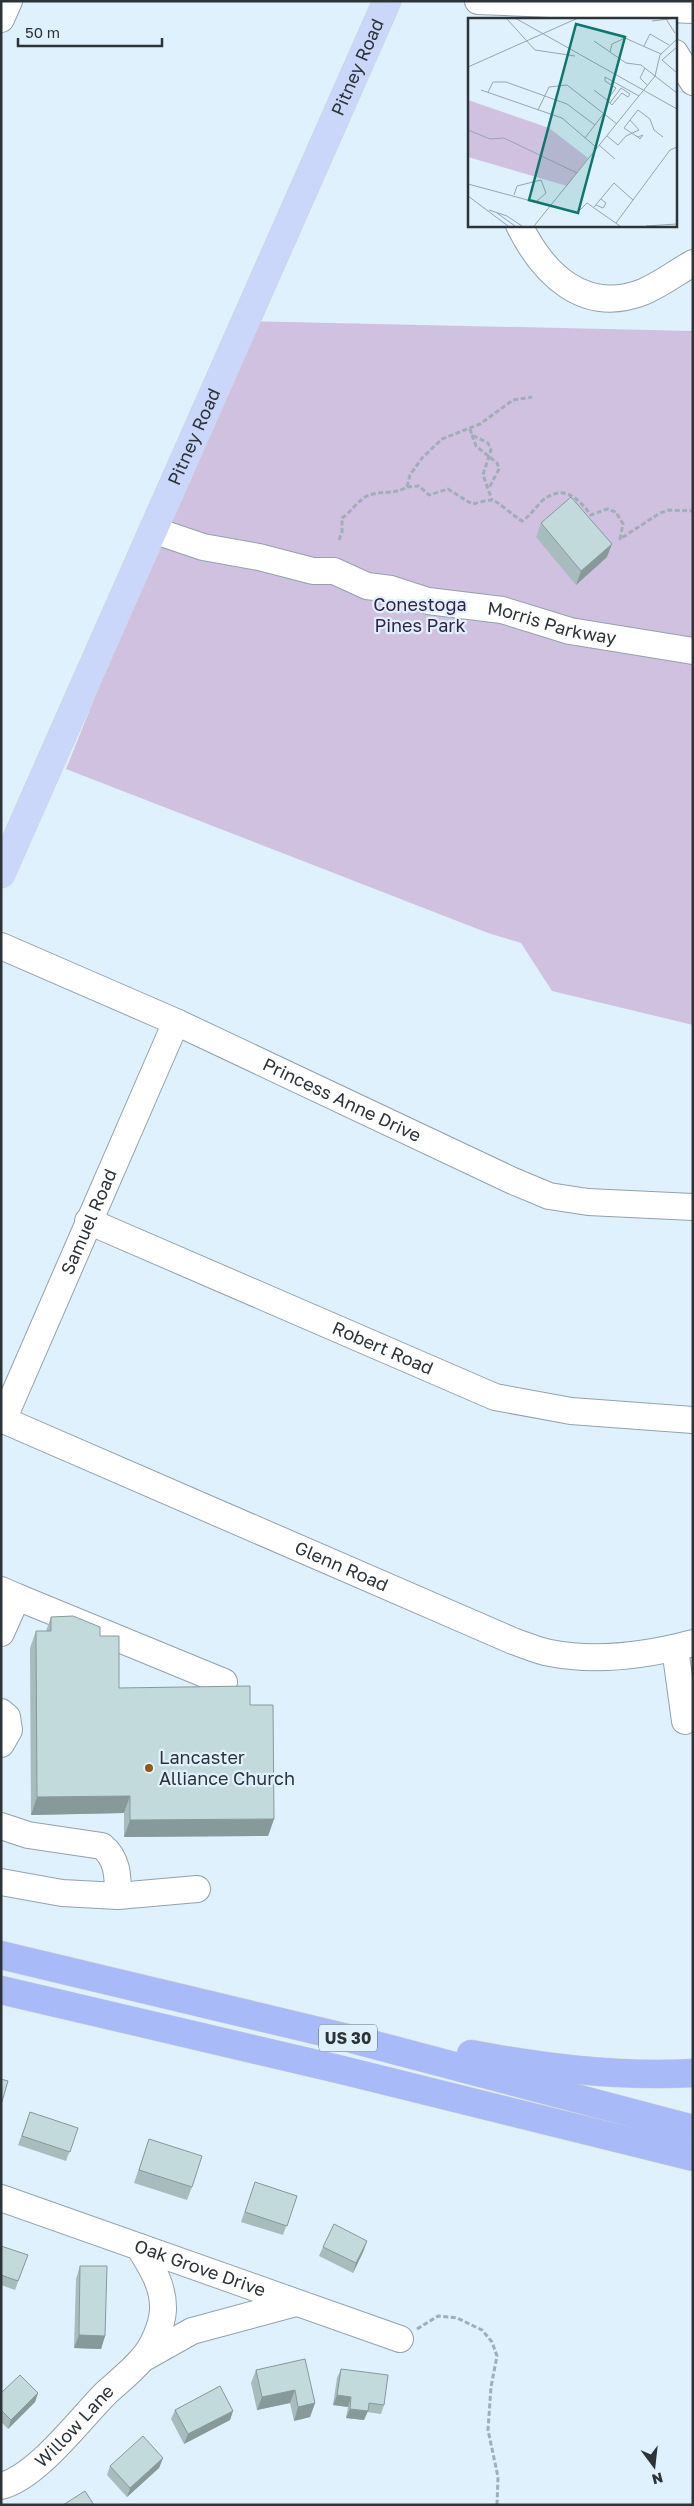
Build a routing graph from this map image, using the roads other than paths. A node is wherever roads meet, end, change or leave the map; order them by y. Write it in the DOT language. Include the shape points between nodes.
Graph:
graph roads {
  1 [pos="9,1"];
  2 [pos="387,1"];
  3 [pos="478,1"];
  4 [pos="582,12"];
  5 [pos="678,13"];
  6 [pos="1,19"];
  7 [pos="676,55"];
  8 [pos="693,82"];
  9 [pos="519,226"];
  10 [pos="693,263"];
  11 [pos="153,530"];
  12 [pos="693,650"];
  13 [pos="1,874"];
  14 [pos="1,946"];
  15 [pos="176,1022"];
  16 [pos="693,1207"];
  17 [pos="88,1221"];
  18 [pos="2,1420"];
  19 [pos="693,1420"];
  20 [pos="9,1594"];
  21 [pos="1,1633"];
  22 [pos="684,1645"];
  23 [pos="224,1682"];
  24 [pos="1,1712"];
  25 [pos="685,1721"];
  26 [pos="1,1744"];
  27 [pos="1,1826"];
  28 [pos="1,1882"];
  29 [pos="197,1889"];
  30 [pos="118,1896"];
  31 [pos="1,1955"];
  32 [pos="1,1990"];
  33 [pos="189,2000"];
  34 [pos="693,2074"];
  35 [pos="693,2129"];
  36 [pos="693,2157"];
  37 [pos="1,2198"];
  38 [pos="138,2247"];
  39 [pos="296,2303"];
  40 [pos="400,2339"];
  41 [pos="143,2358"];
  42 [pos="1,2486"];
  1 -- 6 [label="street"];
  2 -- 11 [label="main road, Pitney Road"];
  3 -- 4 [label="street"];
  4 -- 5 [label="street"];
  7 -- 8 [label="street"];
  9 -- 10 [label="street" via="530,248 564,286 606,300 642,292"];
  11 -- 12 [label="street, Morris Parkway" via="203,548 236,552 313,571 334,571 367,586 391,589 428,601 502,610 596,636"];
  11 -- 13 [label="main road, Pitney Road"];
  14 -- 15 [label="street, Princess Anne Drive"];
  15 -- 16 [label="street, Princess Anne Drive" via="550,1196 588,1202"];
  15 -- 17 [label="street, Samuel Road"];
  17 -- 18 [label="street, Samuel Road"];
  17 -- 19 [label="street, Robert Road" via="496,1397 571,1411"];
  18 -- 22 [label="street, Glenn Road" via="504,1637 548,1653 600,1658"];
  20 -- 21 [label="street"];
  20 -- 23 [label="street"];
  22 -- 25 [label="street"];
  24 -- 26 [label="street" via="7,1718 9,1730"];
  27 -- 30 [label="street" via="28,1836 102,1846 116,1866"];
  28 -- 30 [label="street" via="62,1893"];
  29 -- 30 [label="street"];
  31 -- 33 [label="highway, US 30"];
  32 -- 36 [label="highway, US 30"];
  33 -- 34 [label="highway" via="559,2070"];
  33 -- 35 [label="highway, US 30" via="352,2039"];
  37 -- 38 [label="street, Oak Grove Drive"];
  38 -- 39 [label="street, Oak Grove Drive"];
  38 -- 41 [label="street, Willow Lane" via="155,2272 163,2310 156,2336"];
  39 -- 40 [label="street, Oak Grove Drive"];
  39 -- 41 [label="street, Willow Lane" via="192,2331"];
  41 -- 42 [label="street, Willow Lane" via="28,2473"];
}
